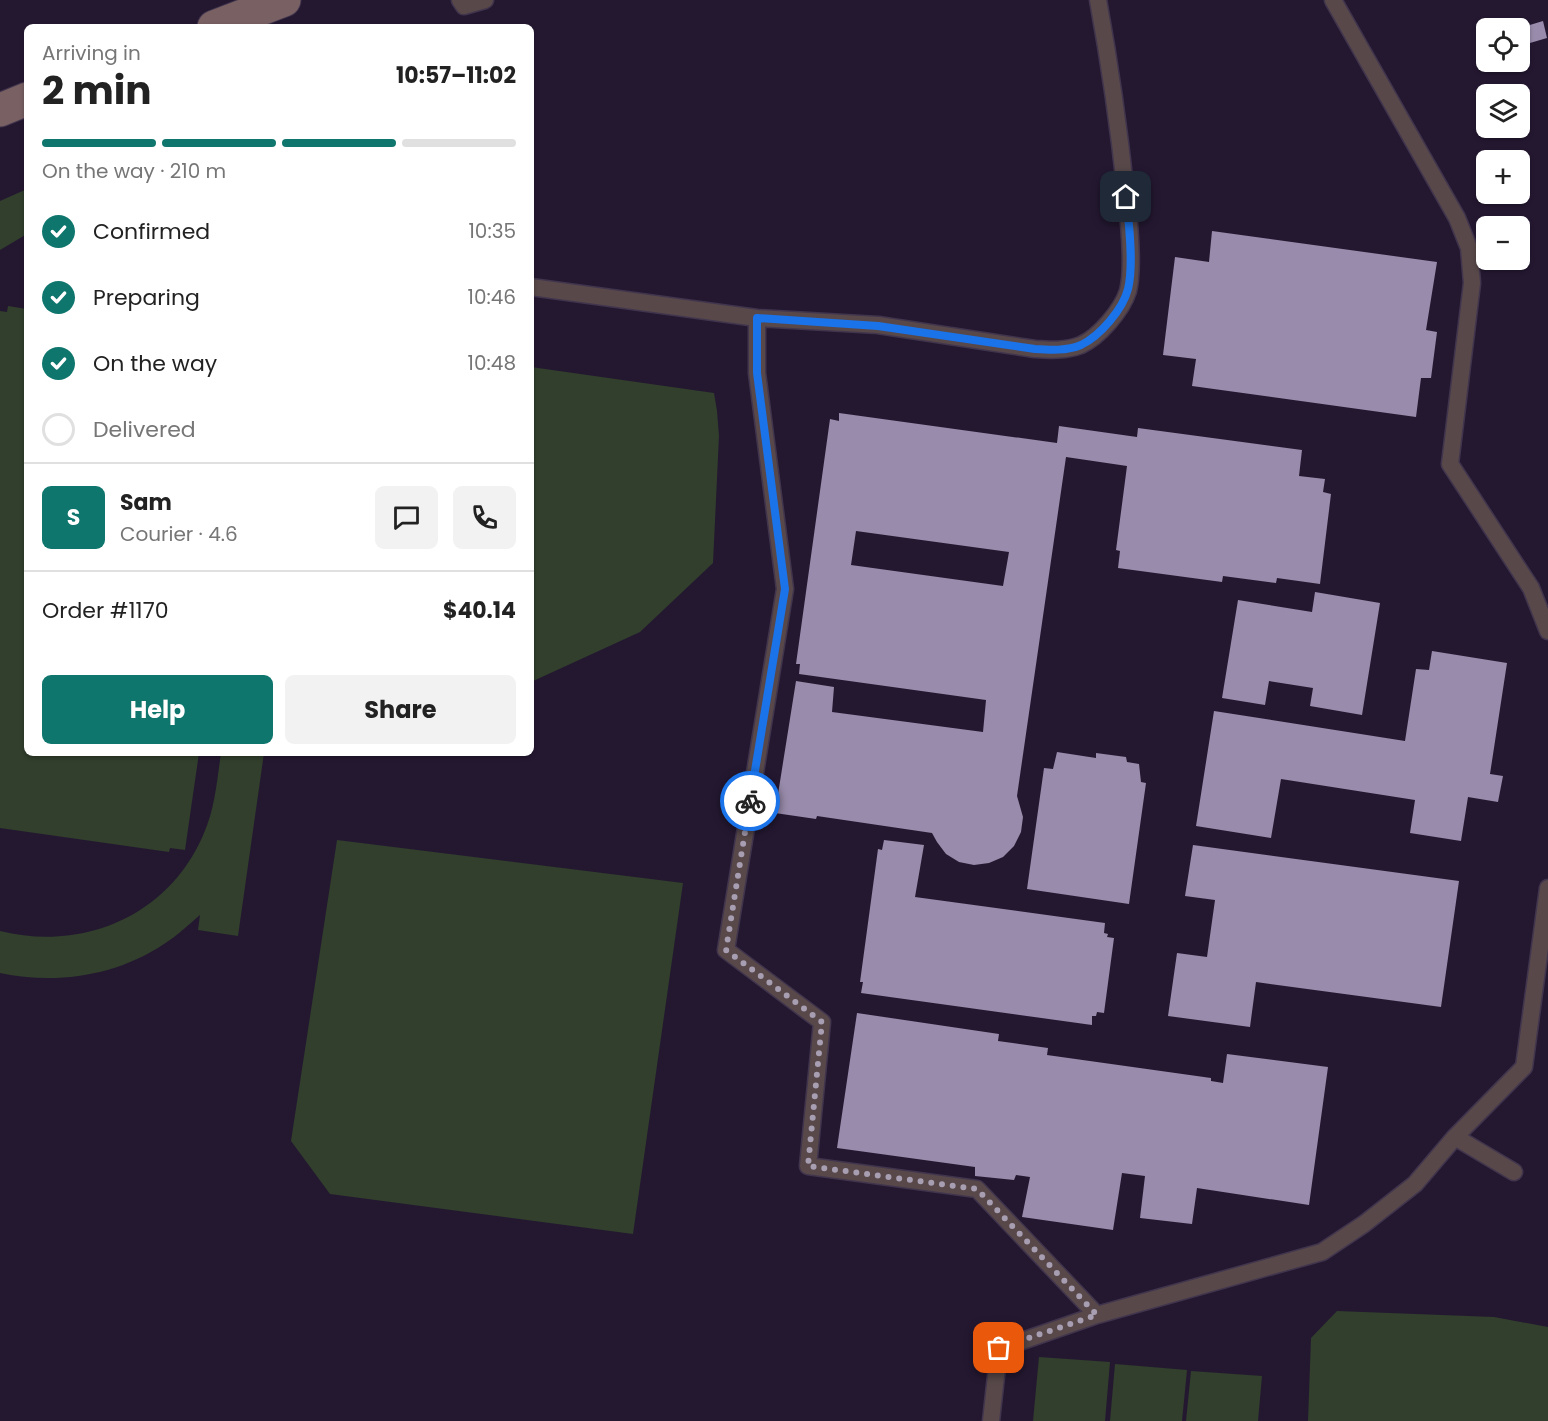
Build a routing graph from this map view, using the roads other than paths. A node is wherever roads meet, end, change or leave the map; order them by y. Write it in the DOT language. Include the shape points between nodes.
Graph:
graph roads {
  1 [pos="284,0"];
  2 [pos="485,0"];
  3 [pos="1098,0"];
  4 [pos="1333,0"];
  5 [pos="462,3"];
  6 [pos="222,24"];
  7 [pos="24,100"];
  8 [pos="0,110"];
  9 [pos="534,287"];
  10 [pos="757,318"];
  11 [pos="1548,631"];
  12 [pos="1548,888"];
  13 [pos="1455,1137"];
  14 [pos="1514,1172"];
  15 [pos="1097,1315"];
  16 [pos="991,1421"];
  1 -- 6 [label="street"];
  2 -- 5 [label="lane"];
  3 -- 10 [label="lane" via="1120,138 1130,254 1128,290 1120,309 1104,328 1081,345 1056,350 878,326"];
  4 -- 11 [label="lane" via="1457,218 1469,248 1472,283 1450,464 1531,588"];
  7 -- 8 [label="street"];
  9 -- 10 [label="lane"];
  10 -- 15 [label="lane" via="757,373 785,589 726,950 822,1022 808,1166 977,1189"];
  12 -- 13 [label="lane" via="1524,1067"];
  13 -- 14 [label="lane"];
  13 -- 15 [label="lane" via="1415,1184 1322,1251"];
  15 -- 16 [label="lane" via="999,1348"];
}
